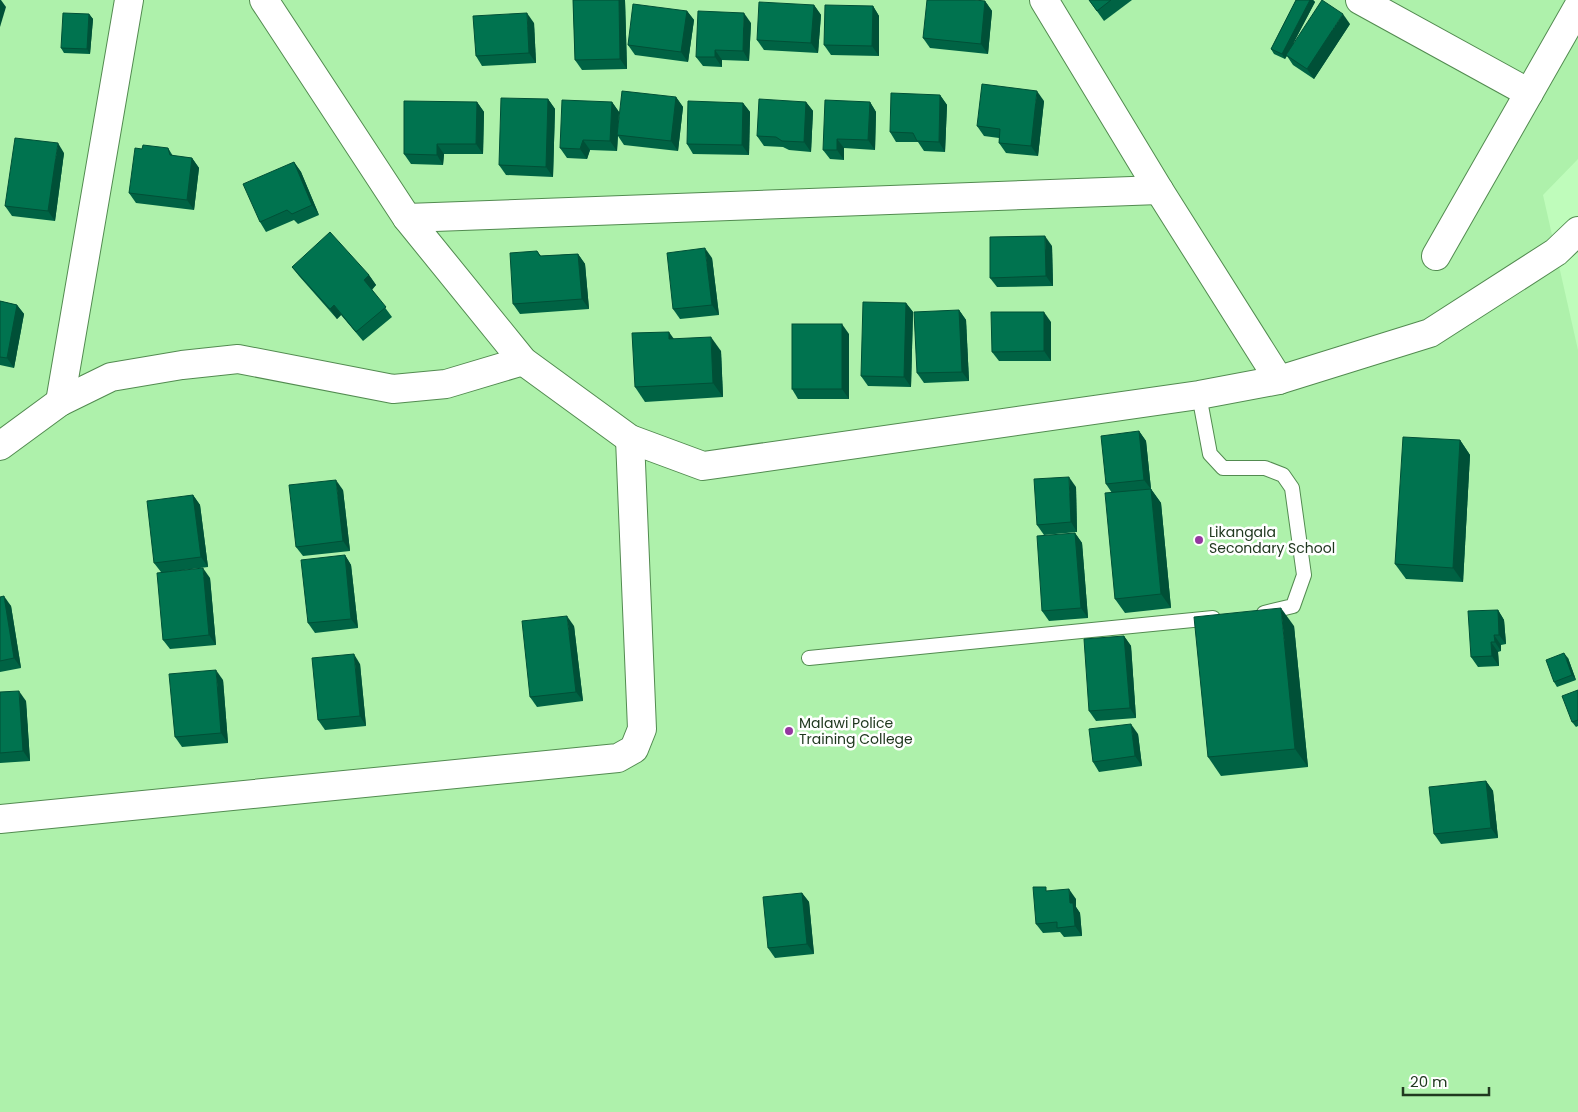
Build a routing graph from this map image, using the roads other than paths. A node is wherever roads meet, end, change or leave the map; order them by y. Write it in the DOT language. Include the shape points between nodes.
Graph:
graph roads {
  1 [pos="128,0"];
  2 [pos="264,0"];
  3 [pos="1044,0"];
  4 [pos="1360,0"];
  5 [pos="1578,6"];
  6 [pos="1529,93"];
  7 [pos="1159,190"];
  8 [pos="407,218"];
  9 [pos="1578,231"];
  10 [pos="1436,256"];
  11 [pos="524,361"];
  12 [pos="1279,380"];
  13 [pos="1199,395"];
  14 [pos="60,402"];
  15 [pos="630,439"];
  16 [pos="0,446"];
  17 [pos="1248,615"];
  18 [pos="1228,617"];
  19 [pos="809,658"];
  20 [pos="0,819"];
  1 -- 14 [label="street"];
  2 -- 8 [label="street"];
  3 -- 7 [label="street"];
  4 -- 6 [label="street"];
  5 -- 6 [label="street"];
  6 -- 10 [label="street"];
  7 -- 8 [label="street"];
  7 -- 12 [label="street"];
  8 -- 11 [label="street"];
  9 -- 12 [label="street" via="1556,252 1430,333"];
  11 -- 14 [label="street" via="446,384 394,389 238,359 111,377"];
  11 -- 15 [label="street"];
  12 -- 13 [label="street"];
  13 -- 15 [label="street" via="703,466"];
  13 -- 17 [label="lane" via="1210,454 1223,468 1265,468 1283,475 1292,488 1304,575 1292,606"];
  14 -- 16 [label="street"];
  15 -- 20 [label="street" via="642,729 634,749 618,758"];
  18 -- 19 [label="lane"];
}
